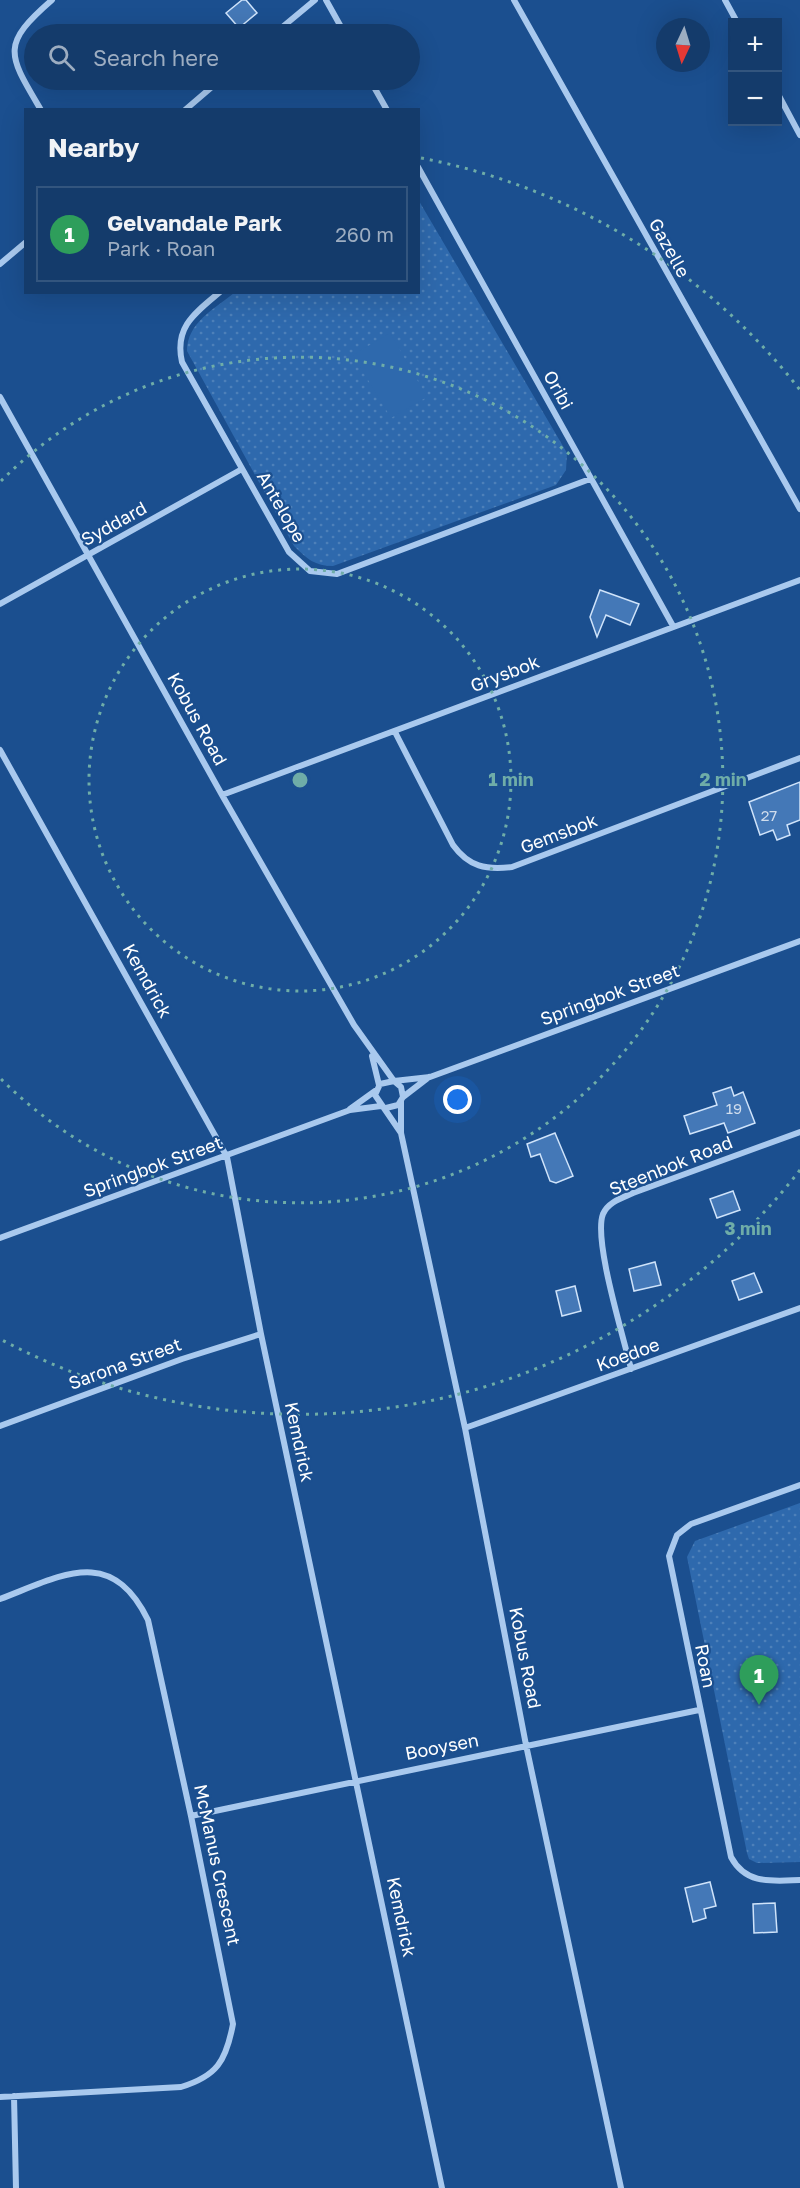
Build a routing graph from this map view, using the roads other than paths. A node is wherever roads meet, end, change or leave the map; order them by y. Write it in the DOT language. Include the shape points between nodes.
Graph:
graph roads {
  1 [pos="52,0"];
  2 [pos="315,0"];
  3 [pos="326,0"];
  4 [pos="514,0"];
  5 [pos="725,0"];
  6 [pos="735,18"];
  7 [pos="24,24"];
  8 [pos="24,24"];
  9 [pos="286,24"];
  10 [pos="339,24"];
  11 [pos="24,81"];
  12 [pos="29,90"];
  13 [pos="208,90"];
  14 [pos="376,90"];
  15 [pos="782,103"];
  16 [pos="40,108"];
  17 [pos="186,108"];
  18 [pos="386,108"];
  19 [pos="800,135"];
  20 [pos="420,171"];
  21 [pos="24,244"];
  22 [pos="0,264"];
  23 [pos="218,294"];
  24 [pos="0,397"];
  25 [pos="242,469"];
  26 [pos="590,479"];
  27 [pos="800,509"];
  28 [pos="89,555"];
  29 [pos="800,580"];
  30 [pos="0,604"];
  31 [pos="673,626"];
  32 [pos="395,732"];
  33 [pos="0,750"];
  34 [pos="800,759"];
  35 [pos="222,795"];
  36 [pos="800,940"];
  37 [pos="372,1052"];
  38 [pos="430,1077"];
  39 [pos="394,1081"];
  40 [pos="377,1088"];
  41 [pos="402,1099"];
  42 [pos="383,1107"];
  43 [pos="350,1110"];
  44 [pos="800,1132"];
  45 [pos="401,1134"];
  46 [pos="227,1157"];
  47 [pos="0,1238"];
  48 [pos="800,1308"];
  49 [pos="261,1334"];
  50 [pos="632,1369"];
  51 [pos="0,1426"];
  52 [pos="465,1428"];
  53 [pos="800,1485"];
  54 [pos="0,1599"];
  55 [pos="699,1710"];
  56 [pos="526,1745"];
  57 [pos="357,1780"];
  58 [pos="192,1816"];
  59 [pos="800,1880"];
  60 [pos="14,2096"];
  61 [pos="0,2097"];
  62 [pos="16,2188"];
  63 [pos="442,2188"];
  64 [pos="621,2188"];
  1 -- 8 [label="street"];
  2 -- 9 [label="street"];
  3 -- 10 [label="street"];
  4 -- 27 [label="street, Gazelle"];
  5 -- 6 [label="street"];
  7 -- 11 [label="street" via="14,46"];
  12 -- 16 [label="street"];
  13 -- 17 [label="street"];
  14 -- 18 [label="street"];
  15 -- 19 [label="street"];
  20 -- 26 [label="street, Oribi"];
  21 -- 22 [label="street"];
  23 -- 25 [label="street, Antelope" via="185,327 180,353"];
  24 -- 28 [label="street, Kobus Road"];
  25 -- 26 [label="street, Antelope" via="289,552 303,567 328,574"];
  25 -- 28 [label="street, Syddard"];
  26 -- 31 [label="street, Oribi"];
  28 -- 30 [label="street, Syddard"];
  28 -- 35 [label="street, Kobus Road"];
  29 -- 31 [label="street, Grysbok"];
  31 -- 32 [label="street, Grysbok"];
  32 -- 34 [label="street, Gemsbok" via="457,851 471,864 493,869 512,867"];
  32 -- 35 [label="street, Grysbok"];
  33 -- 46 [label="street, Kemdrick"];
  35 -- 37 [label="street, Kobus Road"];
  36 -- 38 [label="street, Springbok Street"];
  37 -- 39 [label="street"];
  37 -- 40 [label="street"];
  38 -- 39 [label="street"];
  38 -- 41 [label="street"];
  39 -- 40 [label="street"];
  39 -- 41 [label="street" via="401,1087"];
  40 -- 42 [label="street" via="376,1099"];
  40 -- 43 [label="street"];
  41 -- 42 [label="street" via="394,1107"];
  41 -- 45 [label="street"];
  42 -- 43 [label="street"];
  42 -- 45 [label="street"];
  43 -- 46 [label="street, Springbok Street"];
  44 -- 50 [label="street, Steenbok Road" via="610,1204 601,1234"];
  45 -- 52 [label="street, Kobus Road"];
  46 -- 47 [label="street, Springbok Street"];
  46 -- 49 [label="street, Kemdrick"];
  48 -- 50 [label="street, Koedoe"];
  49 -- 51 [label="street, Sarona Street"];
  49 -- 57 [label="street, Kemdrick"];
  50 -- 52 [label="street, Koedoe"];
  52 -- 56 [label="street, Kobus Road"];
  53 -- 55 [label="street, Roan" via="691,1524 677,1535 672,1545 670,1569"];
  54 -- 58 [label="street, McManus Crescent" via="65,1575 88,1572 121,1582 140,1602 148,1620"];
  55 -- 56 [label="street, Booysen"];
  55 -- 59 [label="street, Roan" via="735,1864 760,1881"];
  56 -- 57 [label="street, Booysen"];
  56 -- 64 [label="street, Kobus Road"];
  57 -- 58 [label="street, Booysen"];
  57 -- 63 [label="street, Kemdrick"];
  58 -- 60 [label="street, McManus Crescent" via="231,2004 233,2024 226,2053 206,2077 181,2087"];
  60 -- 61 [label="street, McManus Crescent"];
  60 -- 62 [label="street"];
}
